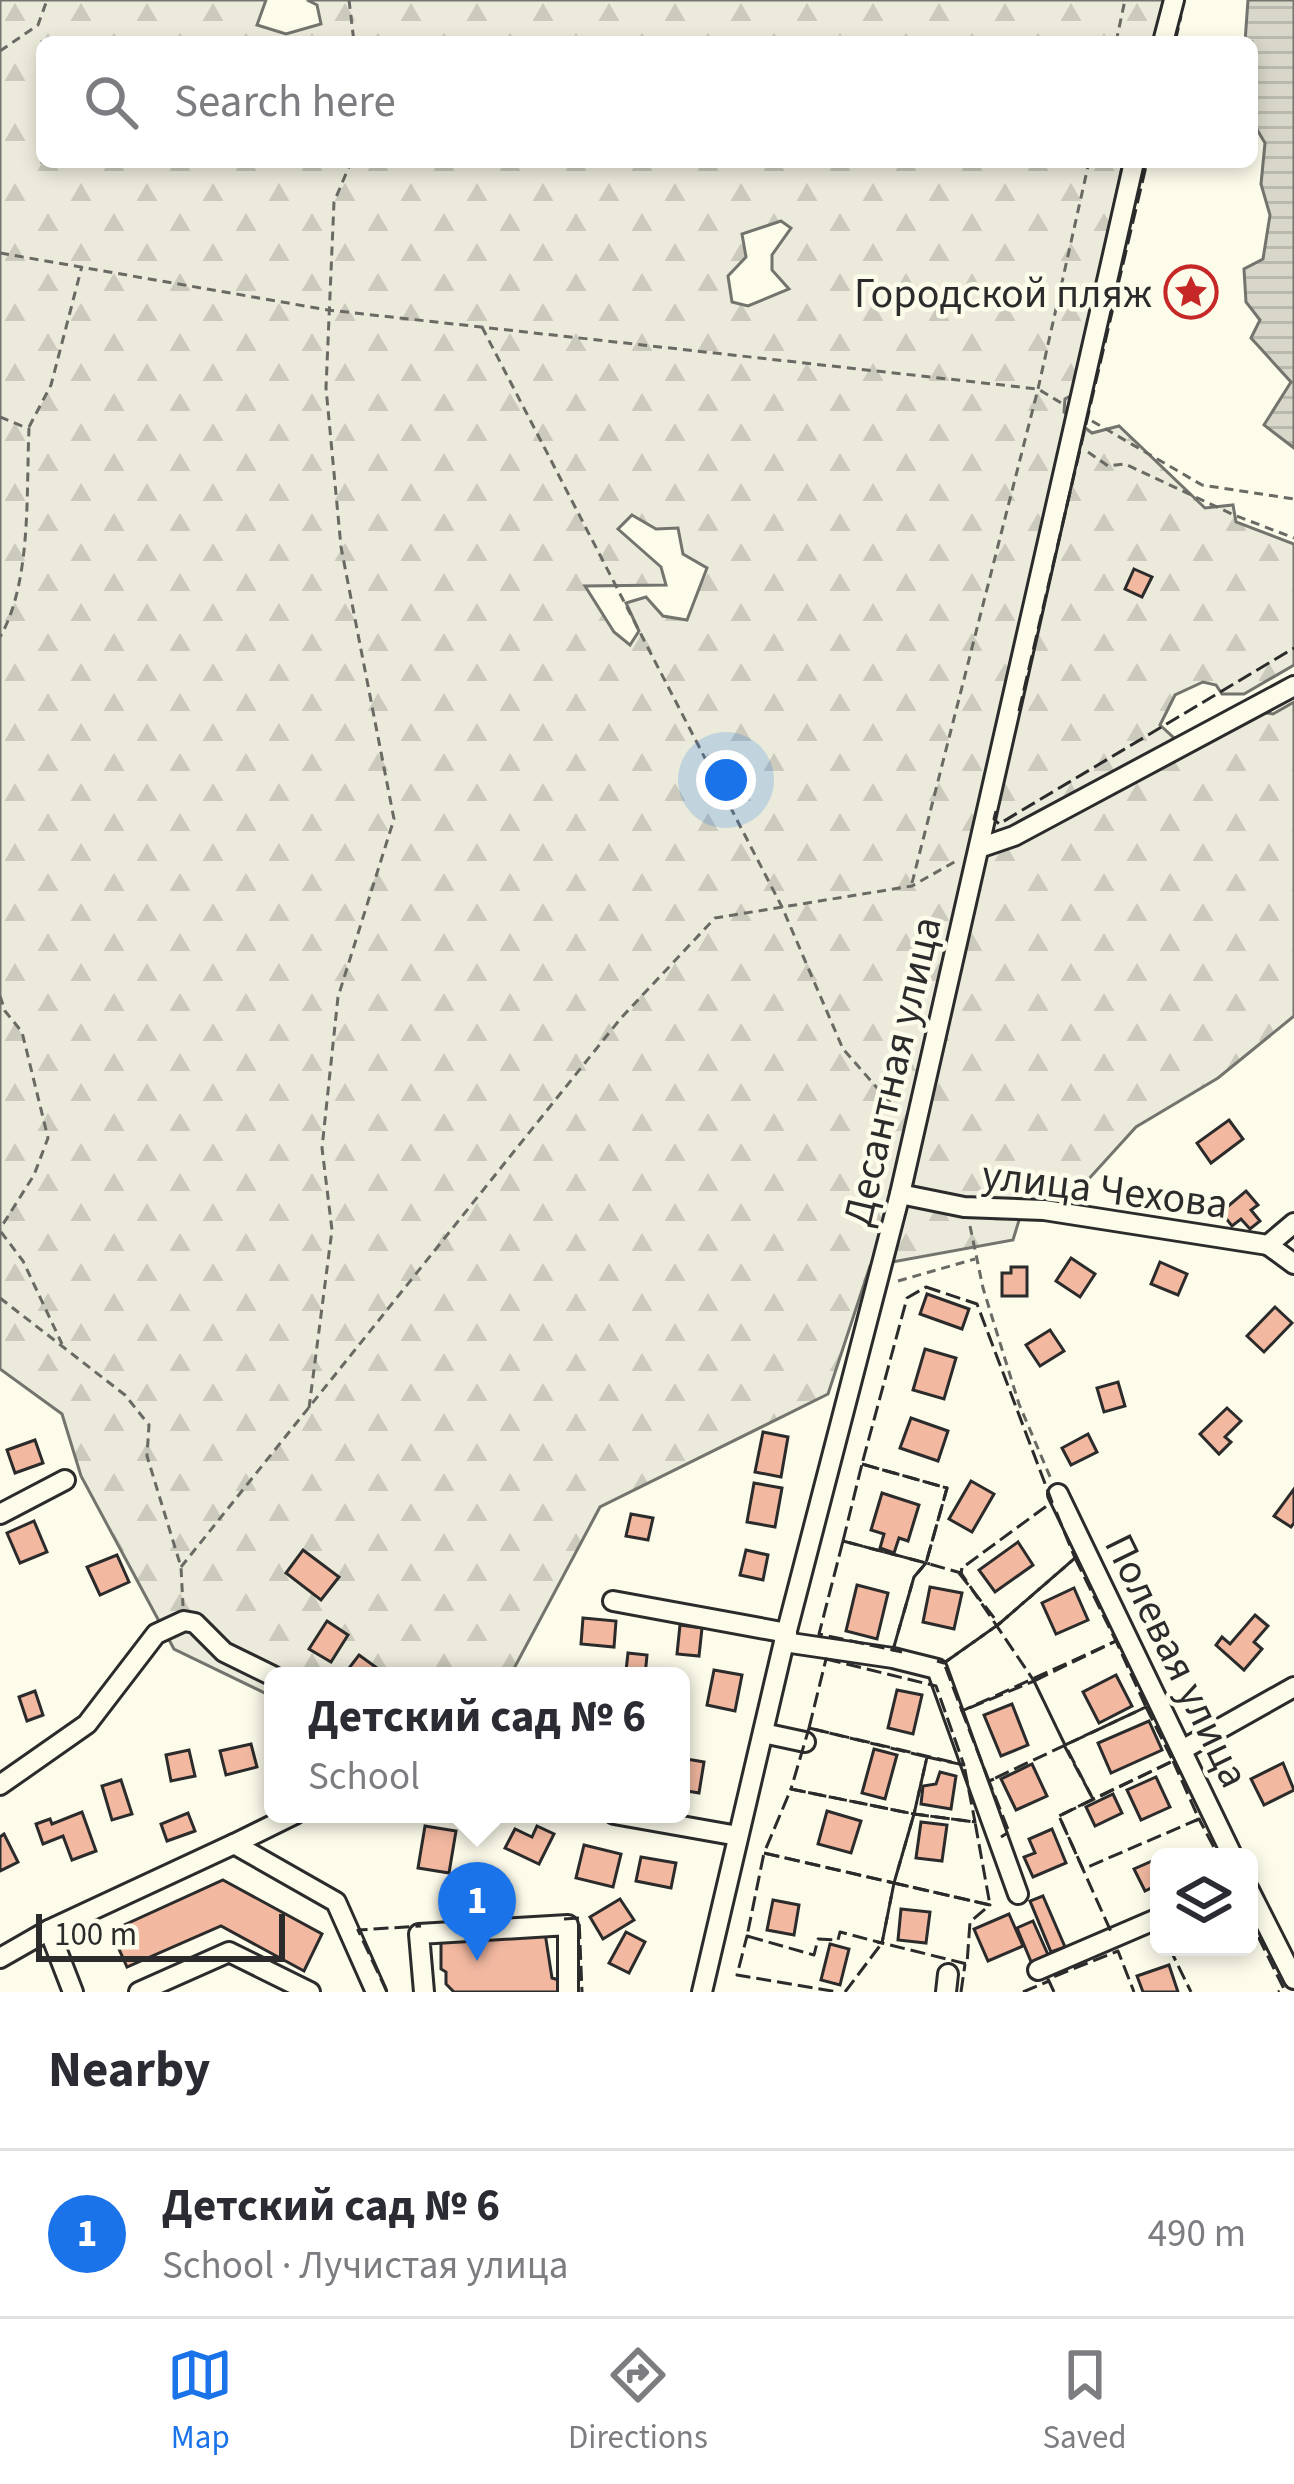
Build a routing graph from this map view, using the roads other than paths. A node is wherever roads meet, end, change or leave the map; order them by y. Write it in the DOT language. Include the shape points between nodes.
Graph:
graph roads {
  1 [pos="1174,0"];
  2 [pos="1165,36"];
  3 [pos="1133,168"];
  4 [pos="1294,686"];
  5 [pos="979,848"];
  6 [pos="900,1194"];
  7 [pos="1294,1223"];
  8 [pos="1268,1245"];
  9 [pos="1294,1264"];
  10 [pos="65,1480"];
  11 [pos="1058,1494"];
  12 [pos="0,1514"];
  13 [pos="613,1601"];
  14 [pos="785,1637"];
  15 [pos="264,1672"];
  16 [pos="1294,1687"];
  17 [pos="763,1733"];
  18 [pos="805,1742"];
  19 [pos="1182,1750"];
  20 [pos="0,1785"];
  21 [pos="277,1823"];
  22 [pos="665,1823"];
  23 [pos="739,1836"];
  24 [pos="235,1844"];
  25 [pos="1229,1848"];
  26 [pos="1018,1894"];
  27 [pos="1258,1908"];
  28 [pos="1150,1922"];
  29 [pos="49,1930"];
  30 [pos="0,1958"];
  31 [pos="1038,1970"];
  32 [pos="1294,1979"];
  33 [pos="73,1992"];
  34 [pos="140,1992"];
  35 [pos="310,1992"];
  36 [pos="376,1992"];
  37 [pos="424,1992"];
  38 [pos="568,1992"];
  39 [pos="702,1992"];
  1 -- 2 [label="street"];
  3 -- 5 [label="street, Десантная улица"];
  4 -- 5 [label="street"];
  5 -- 6 [label="street, Десантная улица"];
  6 -- 8 [label="street, улица Чехова"];
  6 -- 14 [label="street, Десантная улица"];
  7 -- 8 [label="street, улица Чехова"];
  8 -- 9 [label="street"];
  10 -- 12 [label="street"];
  11 -- 19 [label="street, Полевая улица"];
  13 -- 14 [label="street"];
  14 -- 17 [label="street, Десантная улица"];
  14 -- 26 [label="street" via="937,1669"];
  15 -- 20 [label="street" via="184,1621 156,1634 87,1724"];
  16 -- 19 [label="street"];
  17 -- 18 [label="street"];
  17 -- 23 [label="street, Десантная улица"];
  19 -- 25 [label="street, Полевая улица"];
  21 -- 24 [label="street"];
  22 -- 23 [label="street"];
  23 -- 39 [label="street, Десантная улица"];
  24 -- 29 [label="street"];
  24 -- 36 [label="street" via="336,1902"];
  27 -- 32 [label="street"];
  28 -- 31 [label="street"];
  29 -- 30 [label="street"];
  29 -- 33 [label="street"];
  34 -- 35 [label="street" via="229,1952"];
  37 -- 38 [label="street" via="419,1934 568,1925"];
}
